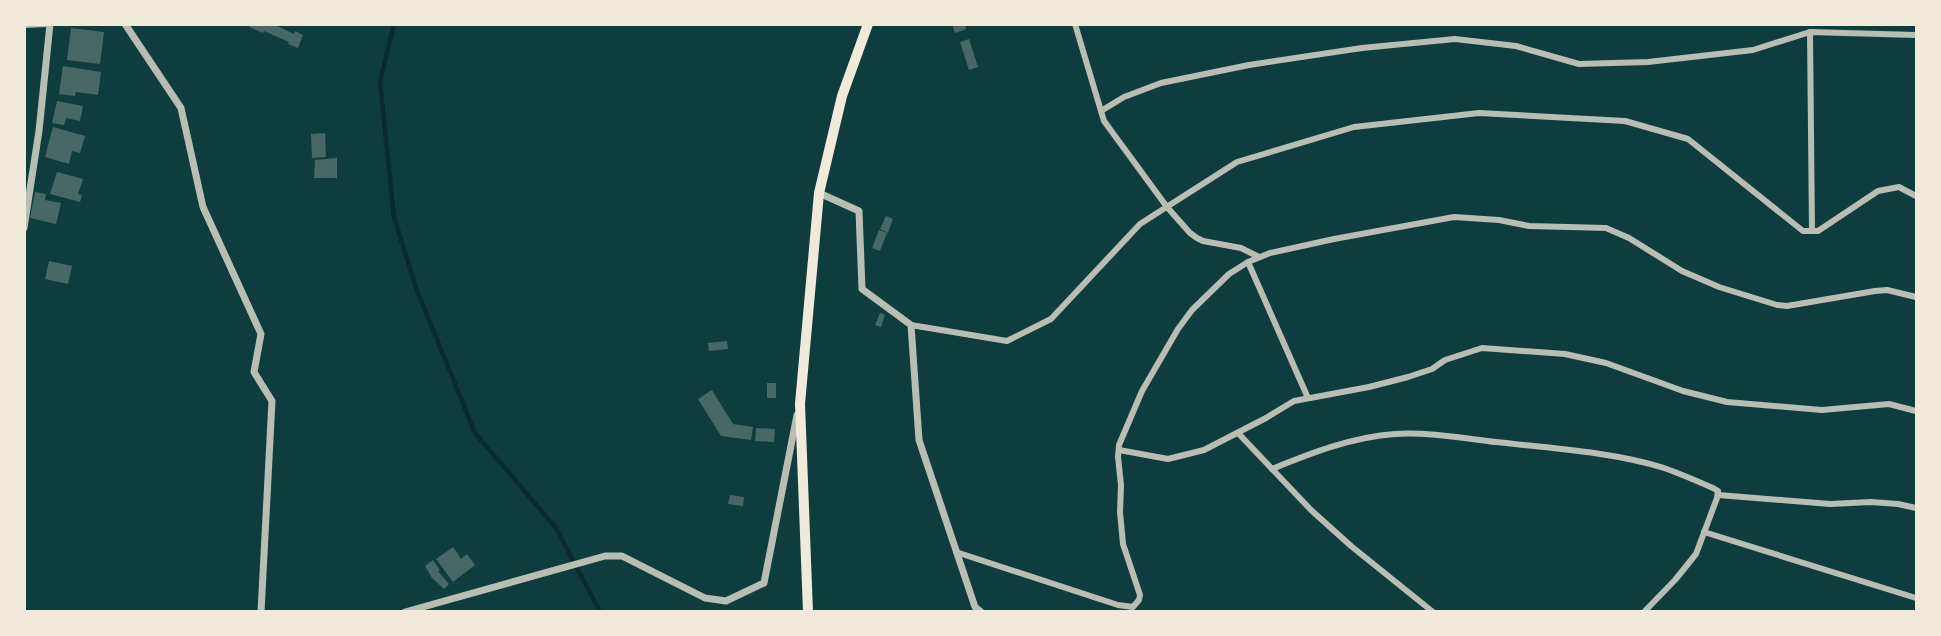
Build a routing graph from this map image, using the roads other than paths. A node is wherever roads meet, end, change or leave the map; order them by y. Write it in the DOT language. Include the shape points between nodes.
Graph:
graph roads {
  1 [pos="48,24"];
  2 [pos="125,24"];
  3 [pos="867,24"];
  4 [pos="1075,24"];
  5 [pos="24,25"];
  6 [pos="1810,32"];
  7 [pos="1916,35"];
  8 [pos="1101,111"];
  9 [pos="818,193"];
  10 [pos="1916,195"];
  11 [pos="1167,207"];
  12 [pos="24,228"];
  13 [pos="1812,231"];
  14 [pos="1259,257"];
  15 [pos="1248,262"];
  16 [pos="1916,297"];
  17 [pos="911,326"];
  18 [pos="1308,398"];
  19 [pos="800,404"];
  20 [pos="1916,411"];
  21 [pos="1238,433"];
  22 [pos="1119,450"];
  23 [pos="1272,469"];
  24 [pos="1718,495"];
  25 [pos="1916,508"];
  26 [pos="1704,532"];
  27 [pos="957,552"];
  28 [pos="1916,598"];
  29 [pos="261,611"];
  30 [pos="405,611"];
  31 [pos="808,611"];
  32 [pos="981,611"];
  33 [pos="1433,611"];
  34 [pos="1644,611"];
  1 -- 5 [label="street"];
  1 -- 12 [label="street" via="39,131"];
  2 -- 29 [label="street" via="181,108 203,206 261,334 254,372 272,401"];
  3 -- 9 [label="highway" via="842,96"];
  4 -- 8 [label="street"];
  6 -- 7 [label="street"];
  6 -- 8 [label="street" via="1753,50 1648,62 1579,64 1516,46 1455,39 1362,48 1161,83"];
  6 -- 13 [label="street"];
  8 -- 11 [label="street" via="1108,128"];
  9 -- 17 [label="street" via="859,211 862,289"];
  9 -- 19 [label="highway"];
  10 -- 13 [label="street" via="1899,187 1878,191"];
  11 -- 13 [label="street" via="1237,162 1354,127 1479,113 1625,121 1688,139 1803,231"];
  11 -- 14 [label="street" via="1197,238"];
  11 -- 17 [label="street" via="1140,224 1051,319 1007,341"];
  14 -- 15 [label="street"];
  14 -- 16 [label="street" via="1454,217 1529,226 1606,228 1719,287 1777,305 1875,290"];
  15 -- 18 [label="street"];
  15 -- 22 [label="street" via="1229,274 1178,329 1142,391"];
  17 -- 27 [label="street" via="919,440"];
  18 -- 20 [label="street" via="1408,377 1482,348 1565,354 1727,402 1822,410 1889,404"];
  18 -- 21 [label="street" via="1294,401"];
  19 -- 30 [label="street" via="764,583 726,601 705,598 622,556 605,556"];
  19 -- 31 [label="highway"];
  21 -- 22 [label="street" via="1204,450 1168,459"];
  21 -- 23 [label="street"];
  22 -- 27 [label="street" via="1123,544 1140,595 1133,607"];
  23 -- 24 [label="street" via="1357,440 1428,435 1612,457 1663,468 1713,488"];
  23 -- 33 [label="street" via="1351,546"];
  24 -- 25 [label="street"];
  24 -- 26 [label="street"];
  26 -- 28 [label="street"];
  26 -- 34 [label="street" via="1696,554"];
  27 -- 32 [label="street" via="975,607"];
}
